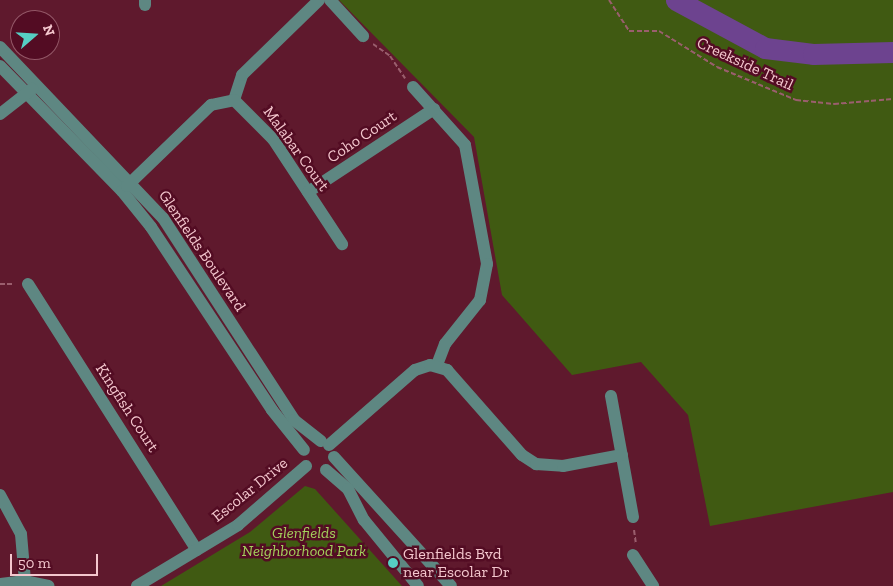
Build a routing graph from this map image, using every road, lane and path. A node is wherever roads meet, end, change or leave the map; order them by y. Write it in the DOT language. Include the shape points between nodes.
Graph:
graph roads {
  1 [pos="319,0"];
  2 [pos="330,0"];
  3 [pos="609,0"];
  4 [pos="363,36"];
  5 [pos="0,46"];
  6 [pos="0,66"];
  7 [pos="37,84"];
  8 [pos="413,87"];
  9 [pos="26,93"];
  10 [pos="893,99"];
  11 [pos="234,100"];
  12 [pos="434,110"];
  13 [pos="0,114"];
  14 [pos="132,181"];
  15 [pos="122,191"];
  16 [pos="308,192"];
  17 [pos="342,244"];
  18 [pos="0,284"];
  19 [pos="28,284"];
  20 [pos="437,365"];
  21 [pos="611,396"];
  22 [pos="328,448"];
  23 [pos="304,450"];
  24 [pos="622,455"];
  25 [pos="306,466"];
  26 [pos="326,470"];
  27 [pos="0,495"];
  28 [pos="633,517"];
  29 [pos="197,550"];
  30 [pos="633,555"];
  31 [pos="25,582"];
  32 [pos="0,584"];
  33 [pos="48,586"];
  34 [pos="137,586"];
  35 [pos="418,586"];
  36 [pos="451,586"];
  37 [pos="653,586"];
  1 -- 11 [label="street" via="242,75"];
  2 -- 4 [label="street"];
  3 -- 10 [label="path, Creekside Trail" via="629,31 659,31 718,67 796,100 834,104"];
  4 -- 8 [label="path" via="390,56"];
  5 -- 7 [label="street, Glenfields Boulevard"];
  6 -- 9 [label="street, Glenfields Boulevard"];
  7 -- 9 [label="street"];
  7 -- 14 [label="street, Glenfields Boulevard"];
  8 -- 12 [label="street"];
  9 -- 13 [label="street"];
  9 -- 15 [label="street, Glenfields Boulevard"];
  11 -- 14 [label="street" via="211,105"];
  11 -- 16 [label="street, Malabar Court" via="266,130"];
  12 -- 16 [label="street, Coho Court"];
  12 -- 20 [label="street" via="465,145 487,270 480,300 446,344"];
  14 -- 15 [label="street"];
  14 -- 22 [label="street, Glenfields Boulevard" via="163,218 294,420"];
  15 -- 23 [label="street, Glenfields Boulevard" via="151,227 272,410"];
  16 -- 17 [label="street, Malabar Court"];
  18 -- 19 [label="path"];
  19 -- 29 [label="street, Kingfish Court"];
  20 -- 22 [label="street" via="415,370"];
  20 -- 24 [label="street" via="447,370 522,455 536,464 563,466"];
  21 -- 24 [label="street"];
  22 -- 23 [label="street" via="310,443"];
  22 -- 26 [label="street"];
  22 -- 36 [label="street, Glenfields Boulevard"];
  23 -- 25 [label="street"];
  24 -- 28 [label="street"];
  25 -- 26 [label="street" via="314,471"];
  25 -- 29 [label="street, Escolar Drive" via="242,522"];
  26 -- 35 [label="street" via="348,489 364,520"];
  27 -- 31 [label="street" via="19,526"];
  28 -- 30 [label="path" via="636,541"];
  29 -- 34 [label="street, Escolar Drive"];
  30 -- 37 [label="street"];
  31 -- 32 [label="street"];
  31 -- 33 [label="street"];
}
